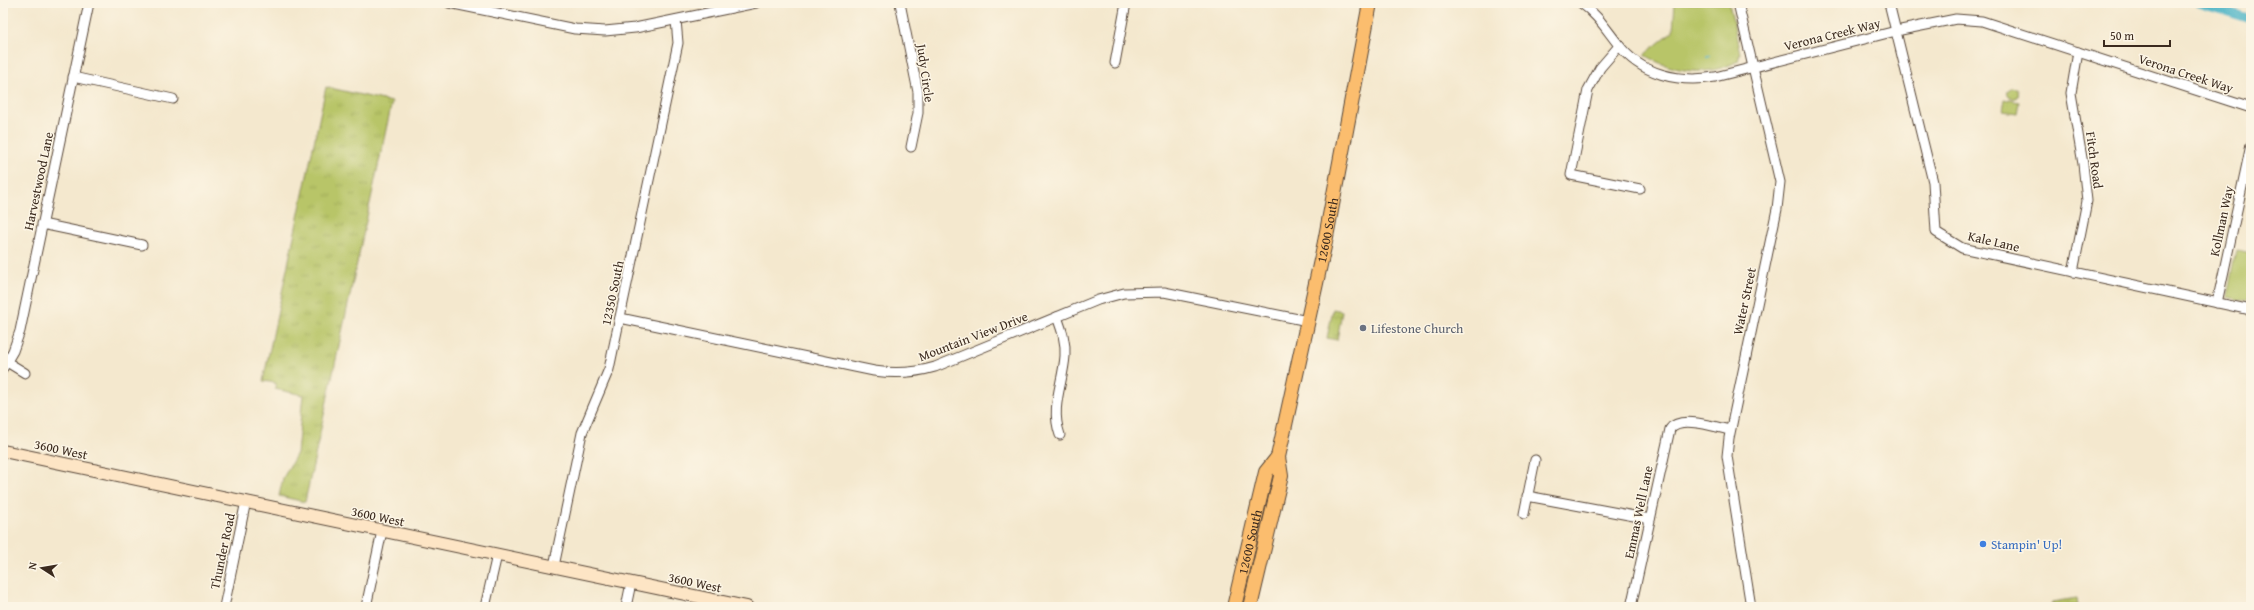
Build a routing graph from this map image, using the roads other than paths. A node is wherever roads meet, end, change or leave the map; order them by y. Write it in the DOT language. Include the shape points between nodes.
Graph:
graph roads {
  1 [pos="89,3"];
  2 [pos="449,3"];
  3 [pos="756,3"];
  4 [pos="900,3"];
  5 [pos="1126,3"];
  6 [pos="1370,3"];
  7 [pos="1581,3"];
  8 [pos="1738,3"];
  9 [pos="1890,3"];
  10 [pos="676,20"];
  11 [pos="1896,31"];
  12 [pos="1619,46"];
  13 [pos="2078,52"];
  14 [pos="1115,63"];
  15 [pos="1753,68"];
  16 [pos="73,77"];
  17 [pos="173,99"];
  18 [pos="2251,108"];
  19 [pos="2251,146"];
  20 [pos="911,147"];
  21 [pos="1640,189"];
  22 [pos="42,224"];
  23 [pos="142,245"];
  24 [pos="2073,272"];
  25 [pos="2217,303"];
  26 [pos="2251,310"];
  27 [pos="620,318"];
  28 [pos="1057,318"];
  29 [pos="1308,321"];
  30 [pos="5,365"];
  31 [pos="25,373"];
  32 [pos="1730,430"];
  33 [pos="1060,435"];
  34 [pos="3,451"];
  35 [pos="1278,457"];
  36 [pos="1535,460"];
  37 [pos="1527,496"];
  38 [pos="246,501"];
  39 [pos="1524,514"];
  40 [pos="1650,519"];
  41 [pos="382,531"];
  42 [pos="497,555"];
  43 [pos="554,566"];
  44 [pos="631,583"];
  45 [pos="224,607"];
  46 [pos="366,607"];
  47 [pos="485,607"];
  48 [pos="626,607"];
  49 [pos="748,607"];
  50 [pos="1234,607"];
  51 [pos="1250,607"];
  52 [pos="1632,607"];
  53 [pos="1752,607"];
  1 -- 16 [label="street, Harvestwood Lane"];
  2 -- 10 [label="street" via="590,30 620,30"];
  3 -- 10 [label="street"];
  4 -- 20 [label="street, Judy Circle" via="918,92 918,113"];
  5 -- 14 [label="street"];
  6 -- 29 [label="main road, 12600 South"];
  7 -- 12 [label="street, Verona Creek Way" via="1602,22"];
  8 -- 15 [label="street, Water Street"];
  9 -- 11 [label="street"];
  10 -- 27 [label="street, 12350 South" via="678,44"];
  11 -- 13 [label="street, Verona Creek Way" via="1956,19 1982,21"];
  11 -- 15 [label="street, Verona Creek Way"];
  11 -- 24 [label="street, Kale Lane" via="1933,182 1936,232 1962,248"];
  12 -- 15 [label="street, Verona Creek Way" via="1650,70 1670,78 1693,80"];
  12 -- 21 [label="street" via="1590,84 1571,174"];
  13 -- 18 [label="street, Verona Creek Way"];
  13 -- 24 [label="street, Fitch Road" via="2071,93 2087,201"];
  15 -- 32 [label="street, Water Street" via="1780,182 1777,208"];
  16 -- 17 [label="street"];
  16 -- 22 [label="street, Harvestwood Lane"];
  19 -- 25 [label="street, Kollman Way"];
  22 -- 23 [label="street"];
  22 -- 30 [label="street, Harvestwood Lane" via="20,331"];
  24 -- 25 [label="street, Kale Lane"];
  25 -- 26 [label="street, Kale Lane"];
  27 -- 28 [label="street, Mountain View Drive" via="869,370 895,373 935,367"];
  27 -- 43 [label="street, 12350 South" via="606,380 582,433"];
  28 -- 29 [label="street, Mountain View Drive" via="1111,296 1150,291 1177,294"];
  28 -- 33 [label="street" via="1065,349 1055,408"];
  29 -- 35 [label="main road, 12600 South"];
  30 -- 31 [label="street, Harvestwood Lane"];
  32 -- 40 [label="street, Emmas Well Lane" via="1688,422 1674,425 1668,437"];
  32 -- 53 [label="street, Water Street" via="1727,456 1730,486"];
  34 -- 38 [label="main road, 3600 West"];
  35 -- 50 [label="main road, 12600 South" via="1266,472"];
  35 -- 51 [label="main road, 12600 South" via="1281,476"];
  36 -- 37 [label="street"];
  37 -- 39 [label="street"];
  37 -- 40 [label="street"];
  38 -- 41 [label="main road, 3600 West"];
  38 -- 45 [label="street, Thunder Road"];
  40 -- 52 [label="street, Emmas Well Lane"];
  41 -- 42 [label="main road, 3600 West"];
  41 -- 46 [label="street"];
  42 -- 43 [label="main road, 3600 West"];
  42 -- 47 [label="street"];
  43 -- 44 [label="main road, 3600 West"];
  44 -- 48 [label="street"];
  44 -- 49 [label="main road, 3600 West"];
}
